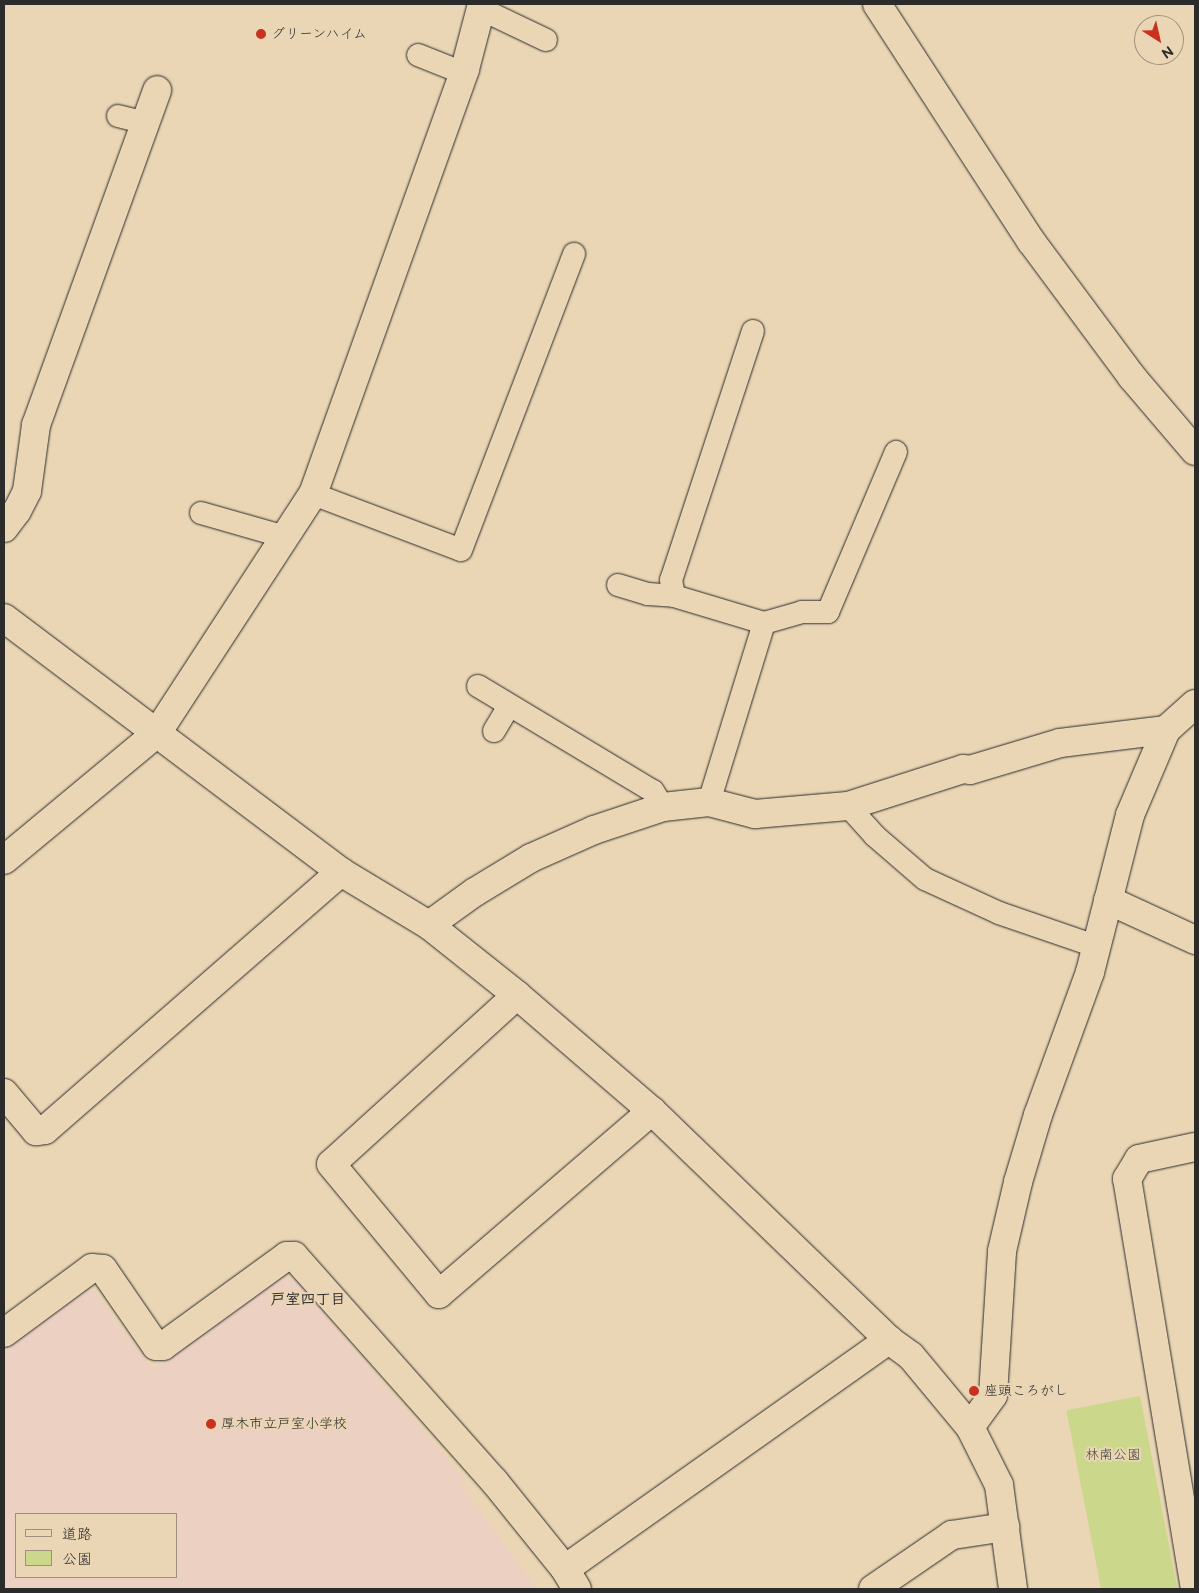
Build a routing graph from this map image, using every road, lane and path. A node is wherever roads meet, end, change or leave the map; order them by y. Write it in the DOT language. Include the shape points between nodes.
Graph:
graph roads {
  1 [pos="877,4"];
  2 [pos="482,7"];
  3 [pos="546,40"];
  4 [pos="418,55"];
  5 [pos="463,73"];
  6 [pos="158,90"];
  7 [pos="118,116"];
  8 [pos="147,123"];
  9 [pos="574,254"];
  10 [pos="753,331"];
  11 [pos="1195,451"];
  12 [pos="896,452"];
  13 [pos="313,494"];
  14 [pos="201,514"];
  15 [pos="4,528"];
  16 [pos="285,537"];
  17 [pos="618,585"];
  18 [pos="674,596"];
  19 [pos="4,618"];
  20 [pos="764,623"];
  21 [pos="478,686"];
  22 [pos="1195,704"];
  23 [pos="509,706"];
  24 [pos="1166,730"];
  25 [pos="494,731"];
  26 [pos="157,733"];
  27 [pos="709,802"];
  28 [pos="848,806"];
  29 [pos="663,807"];
  30 [pos="4,860"];
  31 [pos="341,872"];
  32 [pos="1108,900"];
  33 [pos="429,926"];
  34 [pos="1195,940"];
  35 [pos="1095,946"];
  36 [pos="517,995"];
  37 [pos="4,1093"];
  38 [pos="652,1111"];
  39 [pos="1195,1147"];
  40 [pos="4,1333"];
  41 [pos="889,1340"];
  42 [pos="970,1427"];
  43 [pos="1005,1527"];
  44 [pos="571,1579"];
  45 [pos="872,1589"];
  46 [pos="1013,1589"];
  47 [pos="1195,1589"];
  1 -- 11 [label="street" via="1031,241 1132,377"];
  2 -- 3 [label="lane"];
  2 -- 5 [label="street"];
  4 -- 5 [label="lane"];
  5 -- 13 [label="street"];
  6 -- 8 [label="street"];
  7 -- 8 [label="lane"];
  8 -- 15 [label="street" via="92,304 36,425 33,496"];
  9 -- 13 [label="lane" via="461,550"];
  10 -- 18 [label="lane" via="671,580"];
  12 -- 20 [label="lane" via="828,612 802,612"];
  13 -- 16 [label="street"];
  14 -- 16 [label="lane"];
  16 -- 26 [label="street"];
  17 -- 18 [label="lane" via="648,594"];
  18 -- 20 [label="lane"];
  19 -- 26 [label="street"];
  20 -- 27 [label="lane"];
  21 -- 23 [label="lane"];
  22 -- 24 [label="street"];
  23 -- 25 [label="lane"];
  23 -- 29 [label="lane" via="653,791"];
  24 -- 28 [label="street" via="1060,742"];
  24 -- 32 [label="street" via="1130,815"];
  26 -- 30 [label="street"];
  26 -- 31 [label="street"];
  27 -- 28 [label="street" via="755,814"];
  27 -- 29 [label="street"];
  28 -- 35 [label="lane" via="875,836 925,878 999,913"];
  29 -- 33 [label="street" via="594,830 531,858 475,892"];
  31 -- 33 [label="street"];
  31 -- 37 [label="street" via="45,1130 36,1131"];
  32 -- 34 [label="street"];
  32 -- 35 [label="street"];
  33 -- 36 [label="street"];
  35 -- 42 [label="street" via="1090,972 1038,1115 1018,1182 1002,1251 993,1395"];
  36 -- 38 [label="street"];
  36 -- 38 [label="street" via="331,1164 439,1294"];
  38 -- 41 [label="street"];
  39 -- 47 [label="street" via="1139,1159 1127,1179"];
  40 -- 44 [label="street" via="92,1268 103,1269 156,1346 163,1346 287,1256 294,1256 494,1481"];
  41 -- 42 [label="street" via="911,1356"];
  41 -- 44 [label="street"];
  42 -- 43 [label="street" via="999,1485"];
  43 -- 45 [label="street" via="952,1535"];
  43 -- 46 [label="street"];
}
